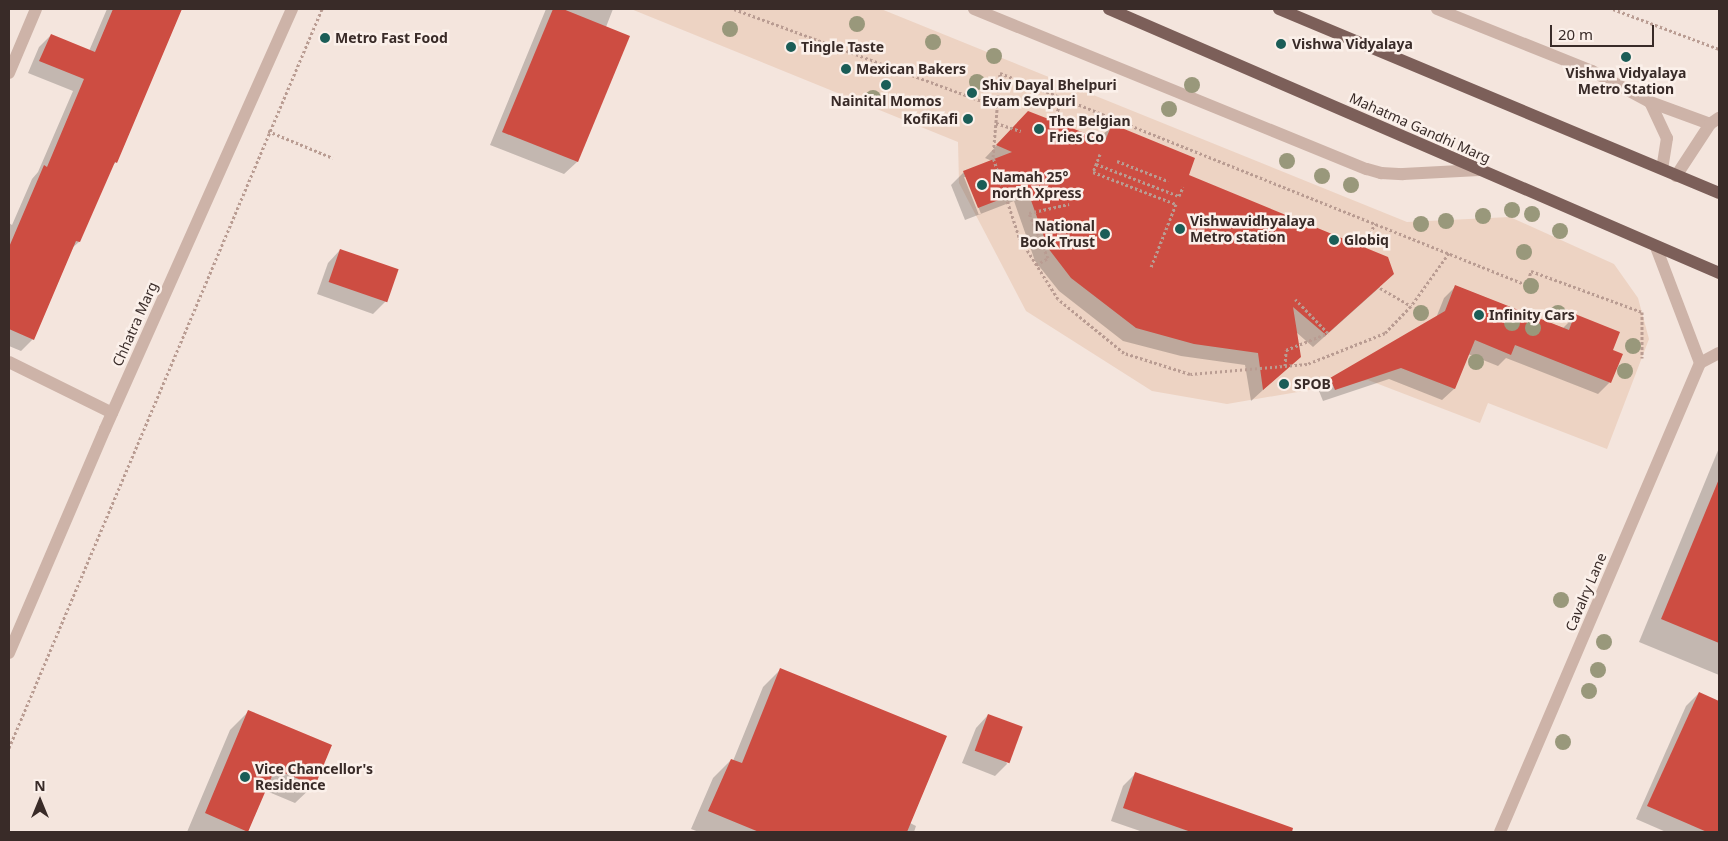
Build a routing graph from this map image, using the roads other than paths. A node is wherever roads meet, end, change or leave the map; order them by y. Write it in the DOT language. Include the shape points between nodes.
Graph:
graph roads {
  1 [pos="36,9"];
  2 [pos="292,9"];
  3 [pos="974,9"];
  4 [pos="1109,9"];
  5 [pos="1280,9"];
  6 [pos="1437,9"];
  7 [pos="9,73"];
  8 [pos="1650,102"];
  9 [pos="1715,121"];
  10 [pos="1662,168"];
  11 [pos="1479,170"];
  12 [pos="1676,176"];
  13 [pos="1719,193"];
  14 [pos="1656,247"];
  15 [pos="1719,273"];
  16 [pos="1719,352"];
  17 [pos="9,362"];
  18 [pos="1700,363"];
  19 [pos="112,413"];
  20 [pos="9,653"];
  21 [pos="1500,832"];
  1 -- 7 [label="street"];
  2 -- 19 [label="street, Chhatra Marg"];
  3 -- 11 [label="street" via="1366,169 1403,174"];
  4 -- 11 [label="main road, Mahatma Gandhi Marg"];
  5 -- 10 [label="main road"];
  6 -- 8 [label="street" via="1592,71"];
  8 -- 9 [label="street"];
  8 -- 10 [label="street" via="1667,138"];
  9 -- 12 [label="street"];
  10 -- 12 [label="main road"];
  11 -- 14 [label="main road, Mahatma Gandhi Marg"];
  12 -- 13 [label="main road"];
  14 -- 15 [label="main road, Mahatma Gandhi Marg"];
  14 -- 18 [label="street"];
  16 -- 18 [label="street"];
  17 -- 19 [label="street"];
  18 -- 21 [label="street, Cavalry Lane"];
  19 -- 20 [label="street, Chhatra Marg"];
}
